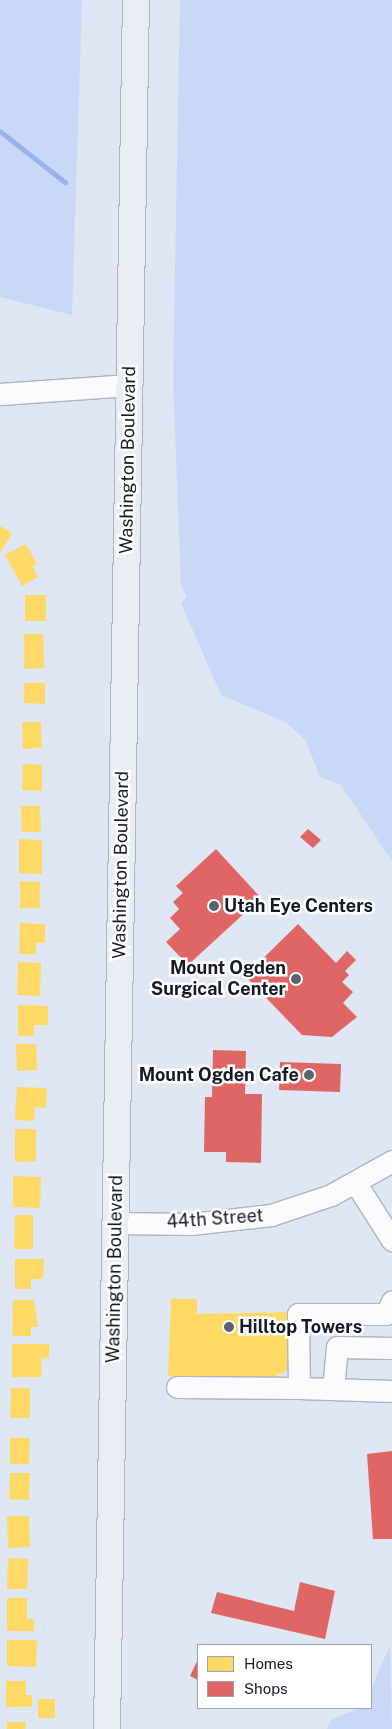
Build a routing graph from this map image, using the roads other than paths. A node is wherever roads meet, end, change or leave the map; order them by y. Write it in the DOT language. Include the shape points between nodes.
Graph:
graph roads {
  1 [pos="136,0"];
  2 [pos="130,385"];
  3 [pos="0,394"];
  4 [pos="392,1161"];
  5 [pos="355,1182"];
  6 [pos="116,1223"];
  7 [pos="392,1240"];
  8 [pos="392,1301"];
  9 [pos="392,1348"];
  10 [pos="177,1387"];
  11 [pos="299,1388"];
  12 [pos="333,1389"];
  13 [pos="392,1391"];
  14 [pos="107,1729"];
  1 -- 2 [label="main road, Washington Boulevard"];
  2 -- 3 [label="street"];
  2 -- 6 [label="main road, Washington Boulevard"];
  4 -- 5 [label="street, 44th Street"];
  5 -- 6 [label="street, 44th Street" via="331,1195 246,1220"];
  5 -- 7 [label="street"];
  6 -- 14 [label="main road, Washington Boulevard"];
  8 -- 11 [label="street" via="386,1314 298,1314"];
  9 -- 12 [label="street" via="337,1346"];
  10 -- 11 [label="street"];
  11 -- 12 [label="street"];
  12 -- 13 [label="street"];
}
